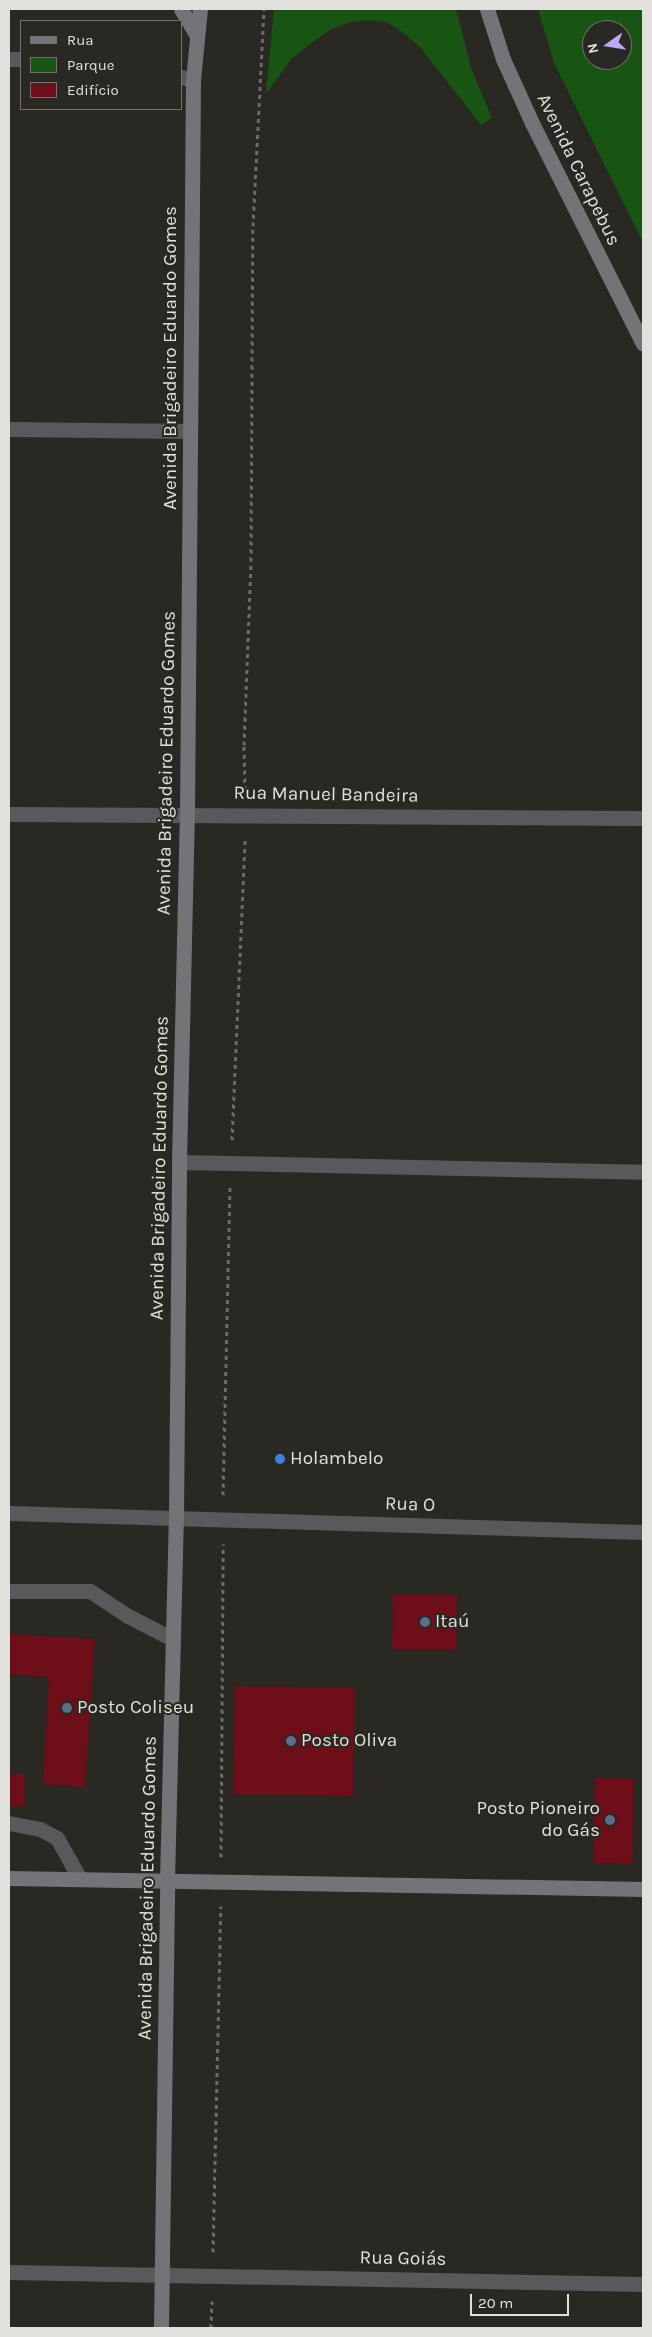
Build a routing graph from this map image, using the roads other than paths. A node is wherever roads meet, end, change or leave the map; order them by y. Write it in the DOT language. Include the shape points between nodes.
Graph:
graph roads {
  1 [pos="181,9"];
  2 [pos="200,9"];
  3 [pos="487,9"];
  4 [pos="197,36"];
  5 [pos="187,79"];
  6 [pos="643,344"];
  7 [pos="9,430"];
  8 [pos="190,431"];
  9 [pos="187,813"];
  10 [pos="9,814"];
  11 [pos="643,818"];
  12 [pos="179,1162"];
  13 [pos="643,1172"];
  14 [pos="9,1513"];
  15 [pos="176,1518"];
  16 [pos="643,1532"];
  17 [pos="9,1591"];
  18 [pos="173,1639"];
  19 [pos="9,1824"];
  20 [pos="9,1878"];
  21 [pos="80,1879"];
  22 [pos="167,1881"];
  23 [pos="643,1889"];
  24 [pos="9,2272"];
  25 [pos="162,2274"];
  26 [pos="643,2284"];
  27 [pos="161,2328"];
  1 -- 4 [label="main road"];
  2 -- 4 [label="main road, Avenida Brigadeiro Eduardo Gomes"];
  3 -- 6 [label="main road, Avenida Carapebus" via="503,59 532,123"];
  4 -- 5 [label="main road, Avenida Brigadeiro Eduardo Gomes"];
  5 -- 8 [label="main road, Avenida Brigadeiro Eduardo Gomes"];
  7 -- 8 [label="street"];
  8 -- 9 [label="main road, Avenida Brigadeiro Eduardo Gomes"];
  9 -- 10 [label="street, Rua Manuel Bandeira"];
  9 -- 11 [label="street, Rua Manuel Bandeira"];
  9 -- 12 [label="main road, Avenida Brigadeiro Eduardo Gomes"];
  12 -- 13 [label="street"];
  12 -- 15 [label="main road, Avenida Brigadeiro Eduardo Gomes"];
  14 -- 15 [label="street, Rua O"];
  15 -- 16 [label="street, Rua O"];
  15 -- 18 [label="main road, Avenida Brigadeiro Eduardo Gomes"];
  17 -- 18 [label="street" via="90,1591 128,1616"];
  18 -- 22 [label="main road, Avenida Brigadeiro Eduardo Gomes"];
  19 -- 21 [label="street" via="40,1829 57,1838"];
  20 -- 21 [label="main road"];
  21 -- 22 [label="main road"];
  22 -- 23 [label="main road"];
  22 -- 25 [label="main road, Avenida Brigadeiro Eduardo Gomes"];
  24 -- 25 [label="street, Rua Goiás"];
  25 -- 26 [label="street, Rua Goiás"];
  25 -- 27 [label="main road, Avenida Brigadeiro Eduardo Gomes"];
}
